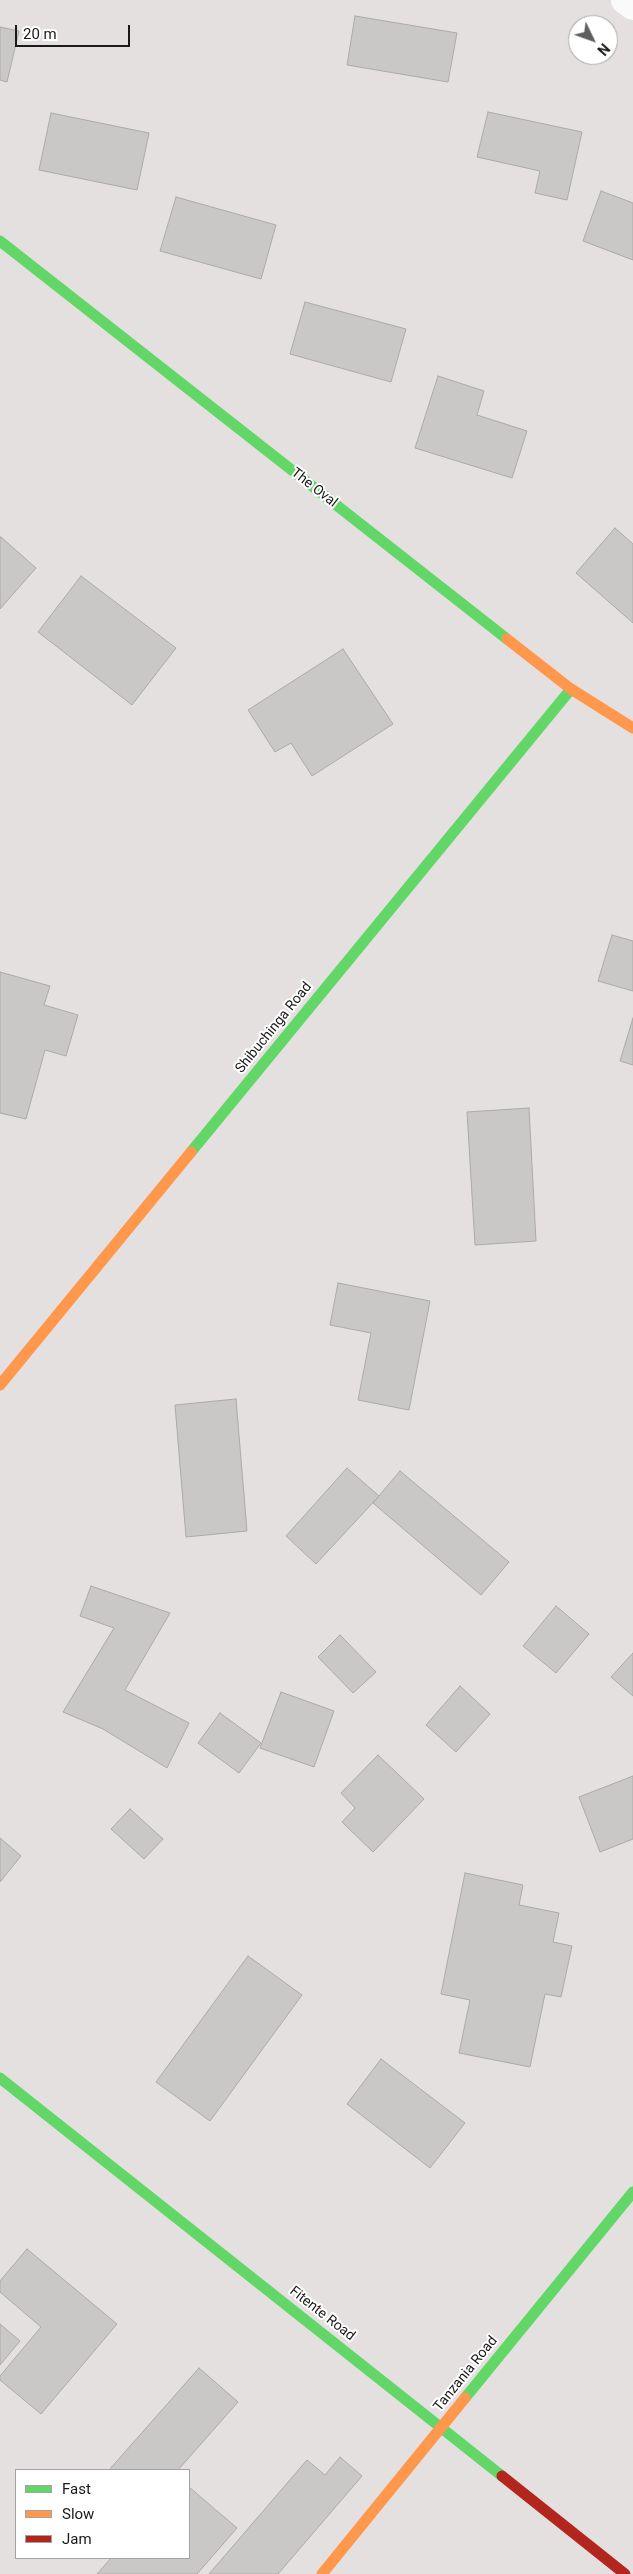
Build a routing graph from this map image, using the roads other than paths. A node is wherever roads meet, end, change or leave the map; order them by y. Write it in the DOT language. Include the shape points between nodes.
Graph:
graph roads {
  1 [pos="625,0"];
  2 [pos="633,6"];
  3 [pos="0,241"];
  4 [pos="571,689"];
  5 [pos="633,728"];
  6 [pos="0,1385"];
  7 [pos="0,2078"];
  8 [pos="633,2192"];
  9 [pos="442,2427"];
  10 [pos="322,2574"];
  11 [pos="625,2574"];
  1 -- 2 [label="street"];
  3 -- 4 [label="street, The Oval"];
  4 -- 5 [label="street, The Oval"];
  4 -- 6 [label="street, Shibuchinga Road"];
  7 -- 9 [label="street, Fitente Road"];
  8 -- 9 [label="street, Tanzania Road"];
  9 -- 10 [label="street, Tanzania Road"];
  9 -- 11 [label="street, Fitente Road"];
}
